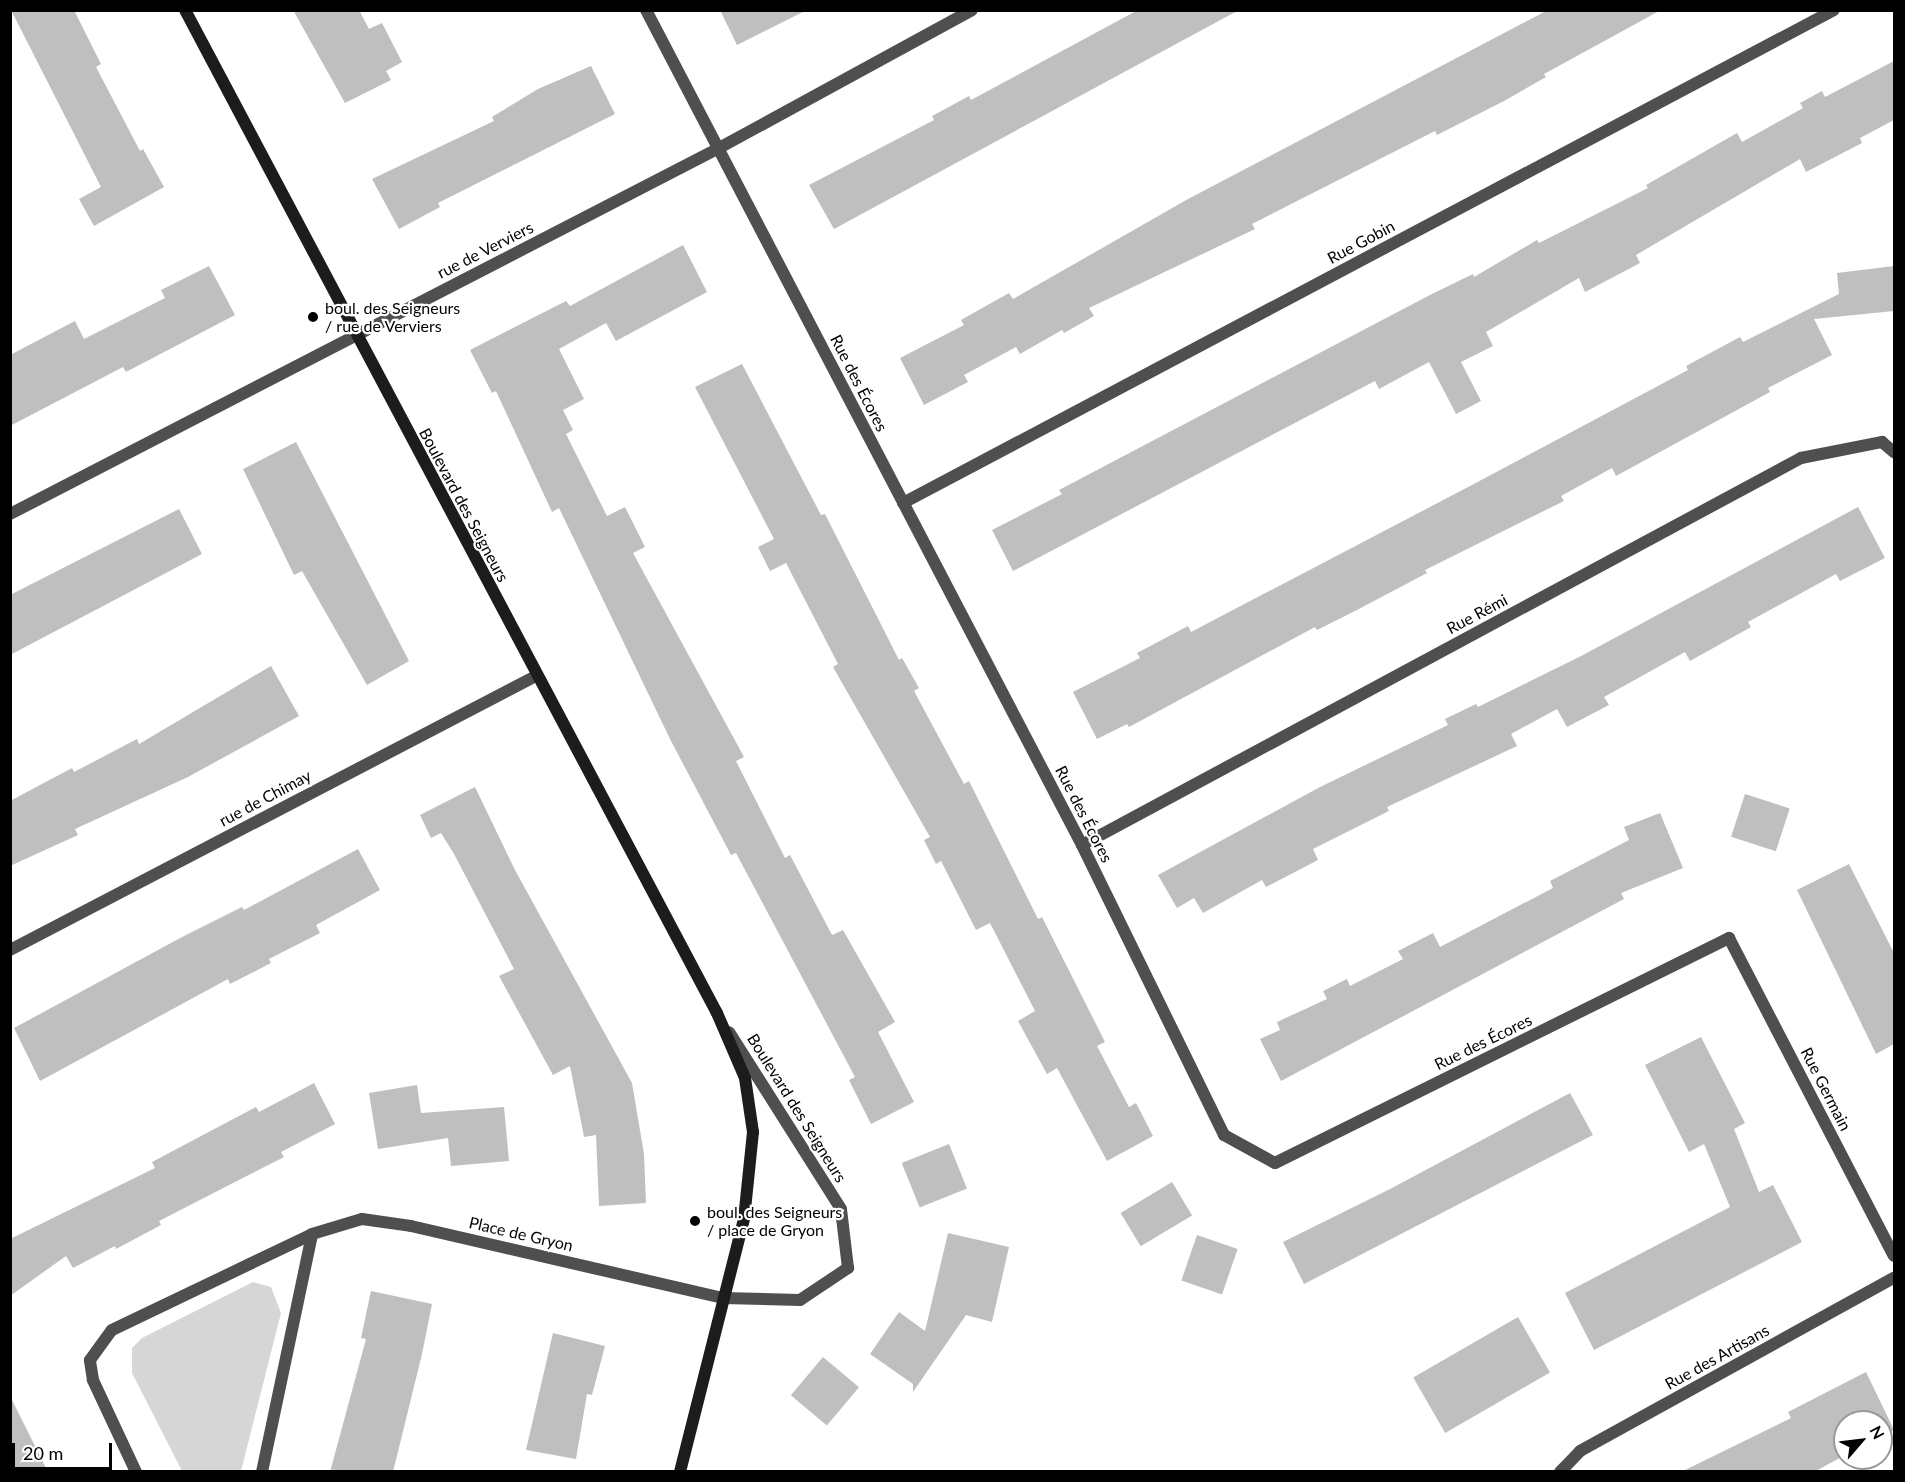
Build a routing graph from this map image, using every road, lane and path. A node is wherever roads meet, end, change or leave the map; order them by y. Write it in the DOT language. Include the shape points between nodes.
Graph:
graph roads {
  1 [pos="185,10"];
  2 [pos="646,10"];
  3 [pos="972,10"];
  4 [pos="1834,10"];
  5 [pos="719,148"];
  6 [pos="356,334"];
  7 [pos="1894,452"];
  8 [pos="903,503"];
  9 [pos="10,514"];
  10 [pos="536,676"];
  11 [pos="1082,845"];
  12 [pos="1729,938"];
  13 [pos="10,950"];
  14 [pos="717,1013"];
  15 [pos="312,1234"];
  16 [pos="1894,1256"];
  17 [pos="1894,1278"];
  18 [pos="723,1298"];
  19 [pos="136,1472"];
  20 [pos="262,1472"];
  21 [pos="680,1472"];
  22 [pos="1560,1472"];
  1 -- 6 [label="street, Boulevard des Seigneurs"];
  2 -- 5 [label="street, Rue des Écores"];
  3 -- 5 [label="street, rue de Verviers"];
  4 -- 8 [label="street, Rue Gobin"];
  5 -- 6 [label="street, rue de Verviers"];
  5 -- 8 [label="street, Rue des Écores"];
  6 -- 9 [label="street, rue de Verviers"];
  6 -- 10 [label="street, Boulevard des Seigneurs"];
  7 -- 11 [label="street, Rue Rémi" via="1882,442 1801,458"];
  8 -- 11 [label="street, Rue des Écores"];
  10 -- 13 [label="street, rue de Chimay"];
  10 -- 14 [label="street, Boulevard des Seigneurs"];
  11 -- 12 [label="street, Rue des Écores" via="1224,1136 1275,1163"];
  12 -- 16 [label="street, Rue Germain"];
  14 -- 18 [label="street, Boulevard des Seigneurs" via="745,1077 753,1132 744,1219"];
  14 -- 18 [label="street, Boulevard des Seigneurs" via="841,1209 848,1268 800,1300"];
  15 -- 18 [label="street, Place de Gryon" via="362,1219 411,1226"];
  15 -- 19 [label="street, Place de Gryon" via="112,1330 90,1360 93,1380"];
  15 -- 20 [label="street"];
  17 -- 22 [label="street, Rue des Artisans" via="1580,1451"];
  18 -- 21 [label="street, Boulevard des Seigneurs"];
}
